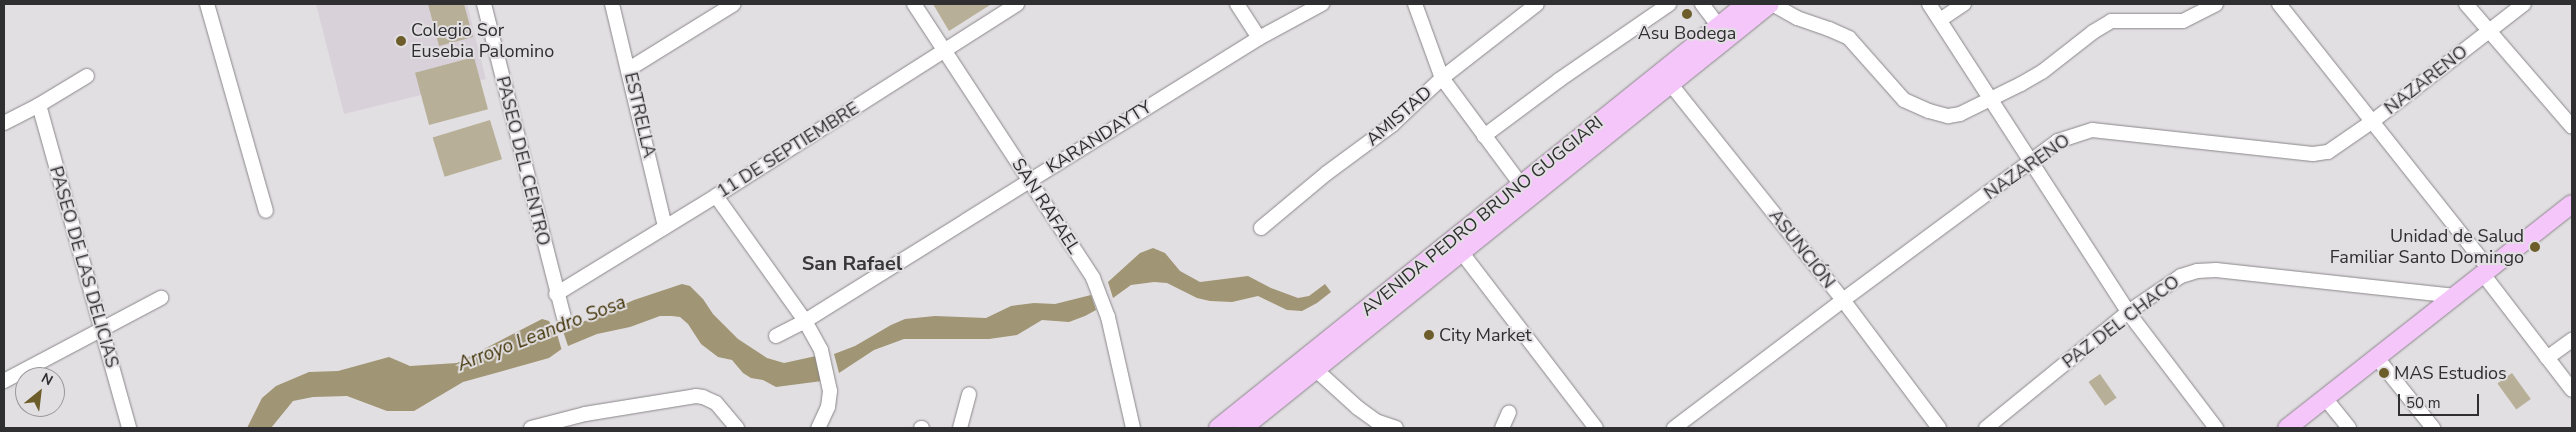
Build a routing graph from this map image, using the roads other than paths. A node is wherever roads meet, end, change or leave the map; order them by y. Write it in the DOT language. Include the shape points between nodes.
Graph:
graph roads {
  1 [pos="207,4"];
  2 [pos="484,4"];
  3 [pos="612,4"];
  4 [pos="734,4"];
  5 [pos="914,4"];
  6 [pos="1017,4"];
  7 [pos="1238,4"];
  8 [pos="1322,4"];
  9 [pos="1415,4"];
  10 [pos="1537,4"];
  11 [pos="1669,4"];
  12 [pos="1702,4"];
  13 [pos="1746,4"];
  14 [pos="1771,4"];
  15 [pos="1930,4"];
  16 [pos="1964,4"];
  17 [pos="2216,4"];
  18 [pos="2279,4"];
  19 [pos="2466,4"];
  20 [pos="2524,4"];
  21 [pos="1940,20"];
  22 [pos="2490,31"];
  23 [pos="1724,32"];
  24 [pos="1259,38"];
  25 [pos="945,51"];
  26 [pos="629,69"];
  27 [pos="87,76"];
  28 [pos="1442,78"];
  29 [pos="1666,78"];
  30 [pos="1991,99"];
  31 [pos="39,105"];
  32 [pos="2373,121"];
  33 [pos="4,123"];
  34 [pos="2572,127"];
  35 [pos="1484,136"];
  36 [pos="2030,160"];
  37 [pos="1030,180"];
  38 [pos="1525,191"];
  39 [pos="716,196"];
  40 [pos="2572,204"];
  41 [pos="266,211"];
  42 [pos="665,227"];
  43 [pos="1260,228"];
  44 [pos="1457,246"];
  45 [pos="2486,272"];
  46 [pos="556,294"];
  47 [pos="2456,296"];
  48 [pos="161,298"];
  49 [pos="1842,300"];
  50 [pos="2128,312"];
  51 [pos="564,318"];
  52 [pos="805,321"];
  53 [pos="102,328"];
  54 [pos="776,336"];
  55 [pos="2572,340"];
  56 [pos="2377,358"];
  57 [pos="2547,358"];
  58 [pos="1315,369"];
  59 [pos="4,381"];
  60 [pos="2572,390"];
  61 [pos="969,394"];
  62 [pos="2325,398"];
  63 [pos="1509,412"];
  64 [pos="1375,424"];
  65 [pos="129,428"];
  66 [pos="535,428"];
  67 [pos="737,428"];
  68 [pos="818,428"];
  69 [pos="960,428"];
  70 [pos="1133,428"];
  71 [pos="1218,428"];
  72 [pos="1243,428"];
  73 [pos="1396,428"];
  74 [pos="1502,428"];
  75 [pos="1596,428"];
  76 [pos="1674,428"];
  77 [pos="1939,428"];
  78 [pos="1986,428"];
  79 [pos="2216,428"];
  80 [pos="2287,428"];
  81 [pos="2349,428"];
  82 [pos="2433,428"];
  1 -- 41 [label="street"];
  2 -- 46 [label="street, PASEO DEL CENTRO"];
  3 -- 26 [label="street, ESTRELLA"];
  4 -- 26 [label="street"];
  5 -- 25 [label="street, SAN RAFAEL"];
  6 -- 25 [label="street, 11 DE SEPTIEMBRE"];
  7 -- 24 [label="street"];
  8 -- 24 [label="street, KARANDAYTY"];
  9 -- 28 [label="street"];
  10 -- 28 [label="street, AMISTAD"];
  11 -- 35 [label="street" via="1544,90"];
  12 -- 23 [label="street"];
  13 -- 23 [label="main road, AVENIDA PEDRO BRUNO GUGGIARI"];
  14 -- 23 [label="main road, AVENIDA PEDRO BRUNO GUGGIARI"];
  14 -- 30 [label="street" via="1849,38 1893,89 1916,106 1948,116 1960,114"];
  15 -- 21 [label="street"];
  16 -- 21 [label="street"];
  17 -- 30 [label="street" via="2183,21 2111,21 2042,72"];
  18 -- 32 [label="street"];
  19 -- 22 [label="street"];
  20 -- 22 [label="street, NAZARENO"];
  21 -- 30 [label="street"];
  22 -- 32 [label="street, NAZARENO"];
  22 -- 34 [label="street"];
  23 -- 29 [label="main road, AVENIDA PEDRO BRUNO GUGGIARI"];
  24 -- 37 [label="street, KARANDAYTY"];
  25 -- 37 [label="street, SAN RAFAEL"];
  25 -- 39 [label="street, 11 DE SEPTIEMBRE"];
  26 -- 42 [label="street, ESTRELLA"];
  27 -- 31 [label="street"];
  28 -- 35 [label="street"];
  28 -- 43 [label="street, AMISTAD" via="1392,125"];
  29 -- 38 [label="main road, AVENIDA PEDRO BRUNO GUGGIARI"];
  29 -- 49 [label="street, ASUNCIÓN"];
  30 -- 36 [label="street"];
  31 -- 33 [label="street"];
  31 -- 53 [label="street, PASEO DE LAS DELICIAS"];
  32 -- 36 [label="street, NAZARENO" via="2328,152 2313,154 2092,130 2058,141"];
  32 -- 45 [label="street"];
  35 -- 38 [label="street"];
  36 -- 49 [label="street, NAZARENO"];
  36 -- 50 [label="street"];
  37 -- 52 [label="street, KARANDAYTY"];
  37 -- 70 [label="street, SAN RAFAEL" via="1093,278 1108,317"];
  38 -- 44 [label="main road, AVENIDA PEDRO BRUNO GUGGIARI"];
  39 -- 42 [label="street, 11 DE SEPTIEMBRE"];
  39 -- 52 [label="street"];
  40 -- 45 [label="main road"];
  42 -- 46 [label="street, 11 DE SEPTIEMBRE"];
  44 -- 58 [label="main road, AVENIDA PEDRO BRUNO GUGGIARI"];
  44 -- 71 [label="main road, AVENIDA PEDRO BRUNO GUGGIARI"];
  44 -- 75 [label="street"];
  45 -- 47 [label="main road"];
  45 -- 57 [label="street"];
  46 -- 51 [label="street, PASEO DEL CENTRO"];
  47 -- 50 [label="street, PAZ DEL CHACO" via="2216,270 2181,276"];
  47 -- 56 [label="main road"];
  48 -- 53 [label="street"];
  49 -- 76 [label="street, NAZARENO"];
  49 -- 77 [label="street, ASUNCIÓN"];
  50 -- 78 [label="street, PAZ DEL CHACO"];
  50 -- 79 [label="street"];
  52 -- 54 [label="street, KARANDAYTY"];
  52 -- 68 [label="street" via="821,350 829,380 830,400"];
  53 -- 59 [label="street"];
  53 -- 65 [label="street, PASEO DE LAS DELICIAS"];
  55 -- 57 [label="street"];
  56 -- 62 [label="main road"];
  56 -- 82 [label="street"];
  57 -- 60 [label="street"];
  58 -- 64 [label="street"];
  58 -- 72 [label="main road, AVENIDA PEDRO BRUNO GUGGIARI"];
  61 -- 69 [label="street"];
  62 -- 80 [label="main road"];
  62 -- 81 [label="street"];
  63 -- 74 [label="street"];
  64 -- 73 [label="street"];
  66 -- 67 [label="street" via="584,414 696,396 716,403"];
}
